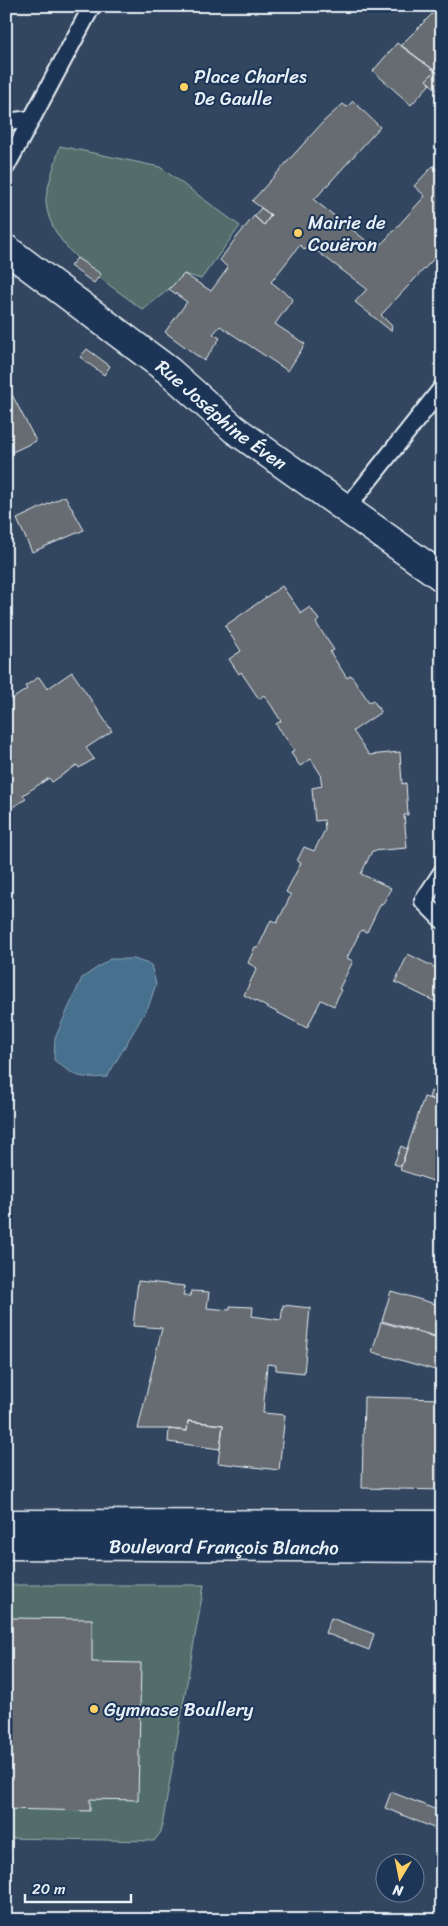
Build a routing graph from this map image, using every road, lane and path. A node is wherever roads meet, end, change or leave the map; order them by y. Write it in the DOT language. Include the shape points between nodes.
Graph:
graph roads {
  1 [pos="92,6"];
  2 [pos="31,119"];
  3 [pos="6,122"];
  4 [pos="6,167"];
  5 [pos="6,249"];
  6 [pos="442,388"];
  7 [pos="346,510"];
  8 [pos="442,577"];
  9 [pos="442,872"];
  10 [pos="442,920"];
  11 [pos="6,1524"];
  12 [pos="442,1525"];
  13 [pos="6,1545"];
  14 [pos="442,1548"];
  1 -- 2 [label="lane"];
  2 -- 3 [label="lane"];
  2 -- 4 [label="lane"];
  5 -- 7 [label="street, Rue Joséphine Éven" via="169,371 234,429"];
  6 -- 7 [label="lane"];
  7 -- 8 [label="street, Rue Joséphine Éven"];
  9 -- 10 [label="lane" via="424,901"];
  11 -- 12 [label="street, Boulevard François Blancho"];
  13 -- 14 [label="street, Boulevard François Blancho"];
}
